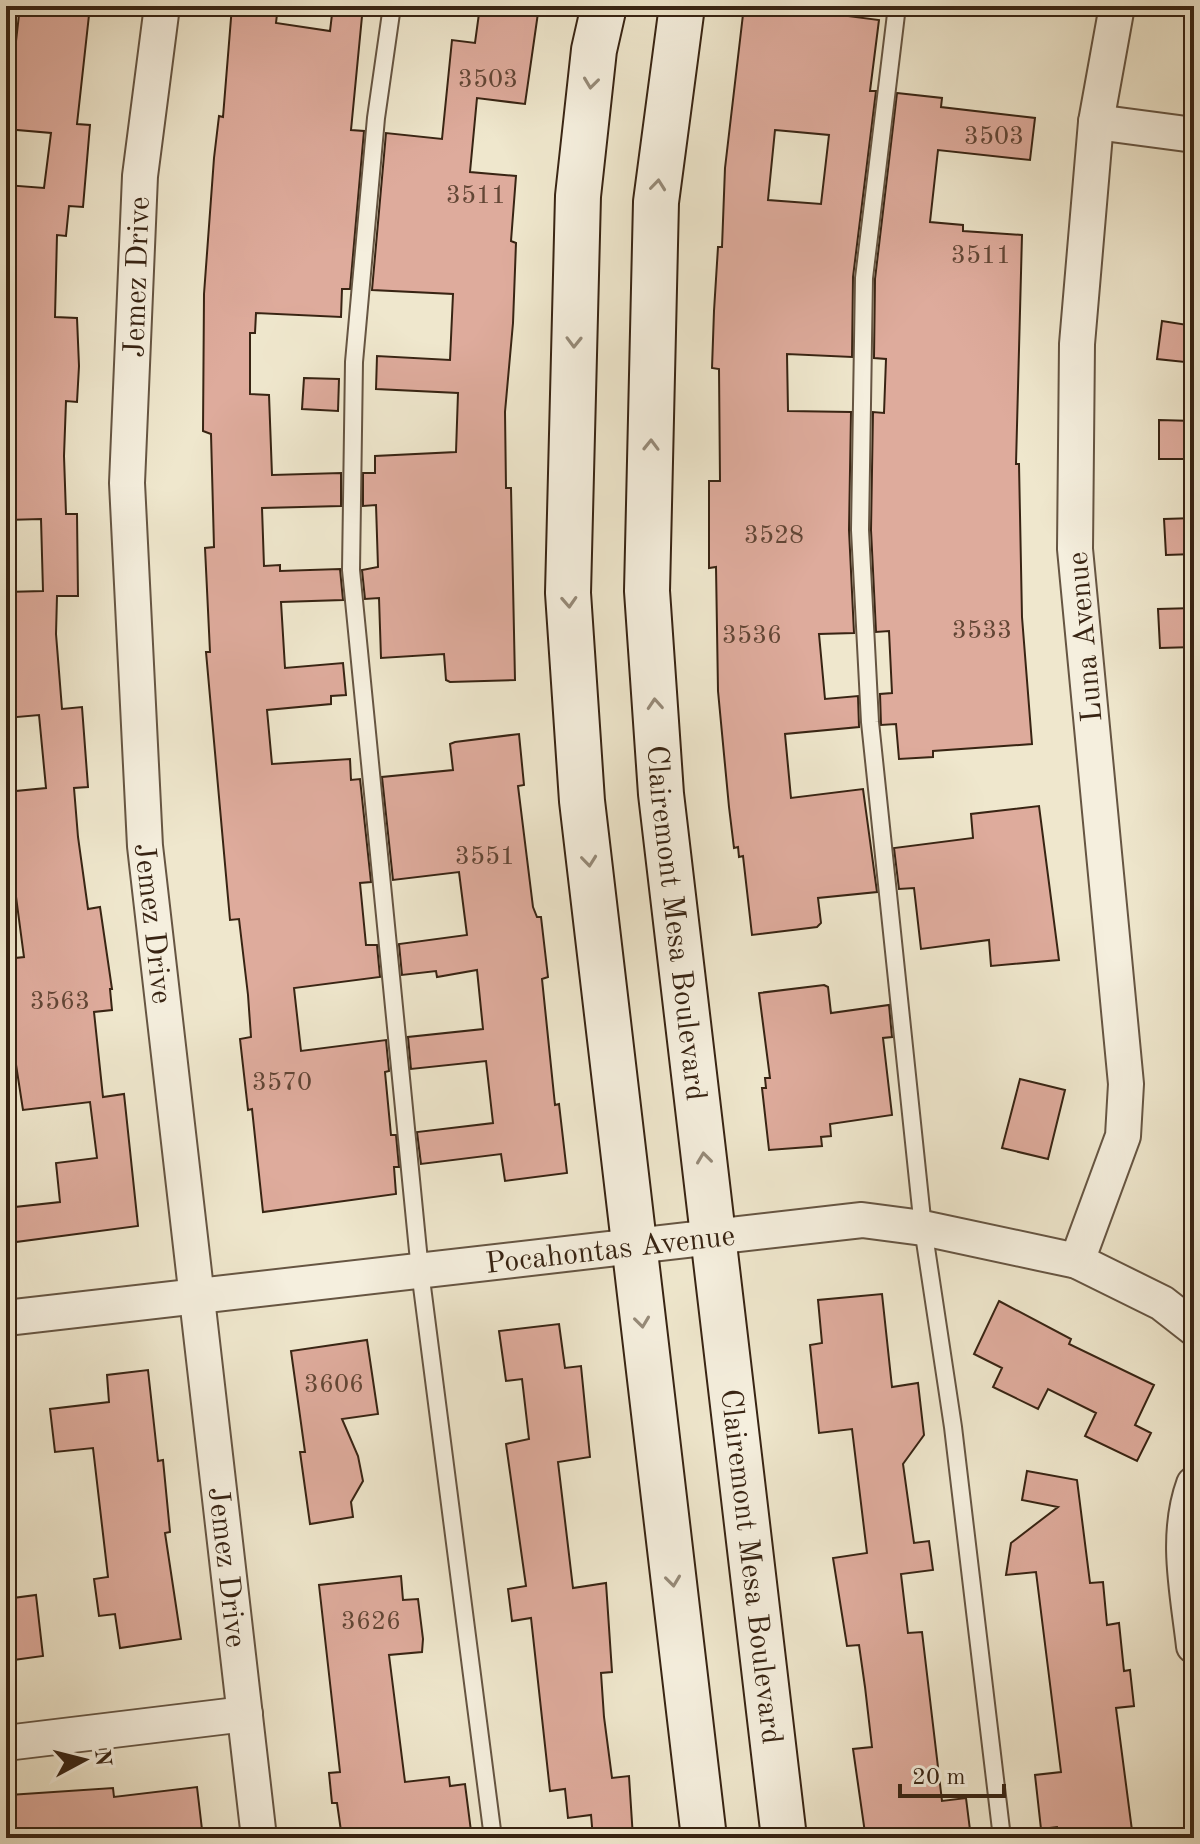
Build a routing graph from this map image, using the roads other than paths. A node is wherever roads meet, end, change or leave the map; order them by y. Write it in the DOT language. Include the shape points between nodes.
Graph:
graph roads {
  1 [pos="162,6"];
  2 [pos="392,6"];
  3 [pos="604,6"];
  4 [pos="682,6"];
  5 [pos="897,6"];
  6 [pos="1117,6"];
  7 [pos="1096,122"];
  8 [pos="1194,135"];
  9 [pos="923,1228"];
  10 [pos="713,1235"];
  11 [pos="632,1245"];
  12 [pos="1077,1261"];
  13 [pos="420,1271"];
  14 [pos="196,1295"];
  15 [pos="6,1318"];
  16 [pos="1194,1328"];
  17 [pos="1194,1484"];
  18 [pos="1194,1646"];
  19 [pos="245,1714"];
  20 [pos="6,1743"];
  21 [pos="259,1838"];
  22 [pos="493,1838"];
  23 [pos="704,1838"];
  24 [pos="784,1838"];
  25 [pos="1002,1838"];
  1 -- 14 [label="street, Jemez Drive" via="140,176 127,483 145,846"];
  2 -- 13 [label="lane" via="376,118 354,362 351,570"];
  3 -- 11 [label="main road, one-way" via="578,196 568,593 582,801"];
  10 -- 4 [label="main road, Clairemont Mesa Boulevard, one-way" via="661,794 647,591 656,202"];
  5 -- 9 [label="lane" via="864,278 860,530 870,722"];
  6 -- 7 [label="street, Luna Avenue"];
  7 -- 8 [label="street"];
  7 -- 12 [label="street, Luna Avenue" via="1077,344 1075,549 1126,1084 1123,1136"];
  9 -- 10 [label="street, Pocahontas Avenue" via="862,1220"];
  9 -- 12 [label="street, Pocahontas Avenue"];
  9 -- 25 [label="lane" via="953,1427"];
  10 -- 11 [label="street, Pocahontas Avenue"];
  10 -- 24 [label="main road, Clairemont Mesa Boulevard"];
  11 -- 13 [label="street, Pocahontas Avenue"];
  11 -- 23 [label="main road, one-way"];
  12 -- 16 [label="street, Pocahontas Avenue" via="1162,1303"];
  13 -- 14 [label="street, Pocahontas Avenue"];
  13 -- 22 [label="lane"];
  14 -- 15 [label="street, Pocahontas Avenue"];
  14 -- 19 [label="street, Jemez Drive"];
  17 -- 18 [label="street" via="1186,1505 1184,1554"];
  19 -- 20 [label="street"];
  19 -- 21 [label="street, Jemez Drive"];
}
